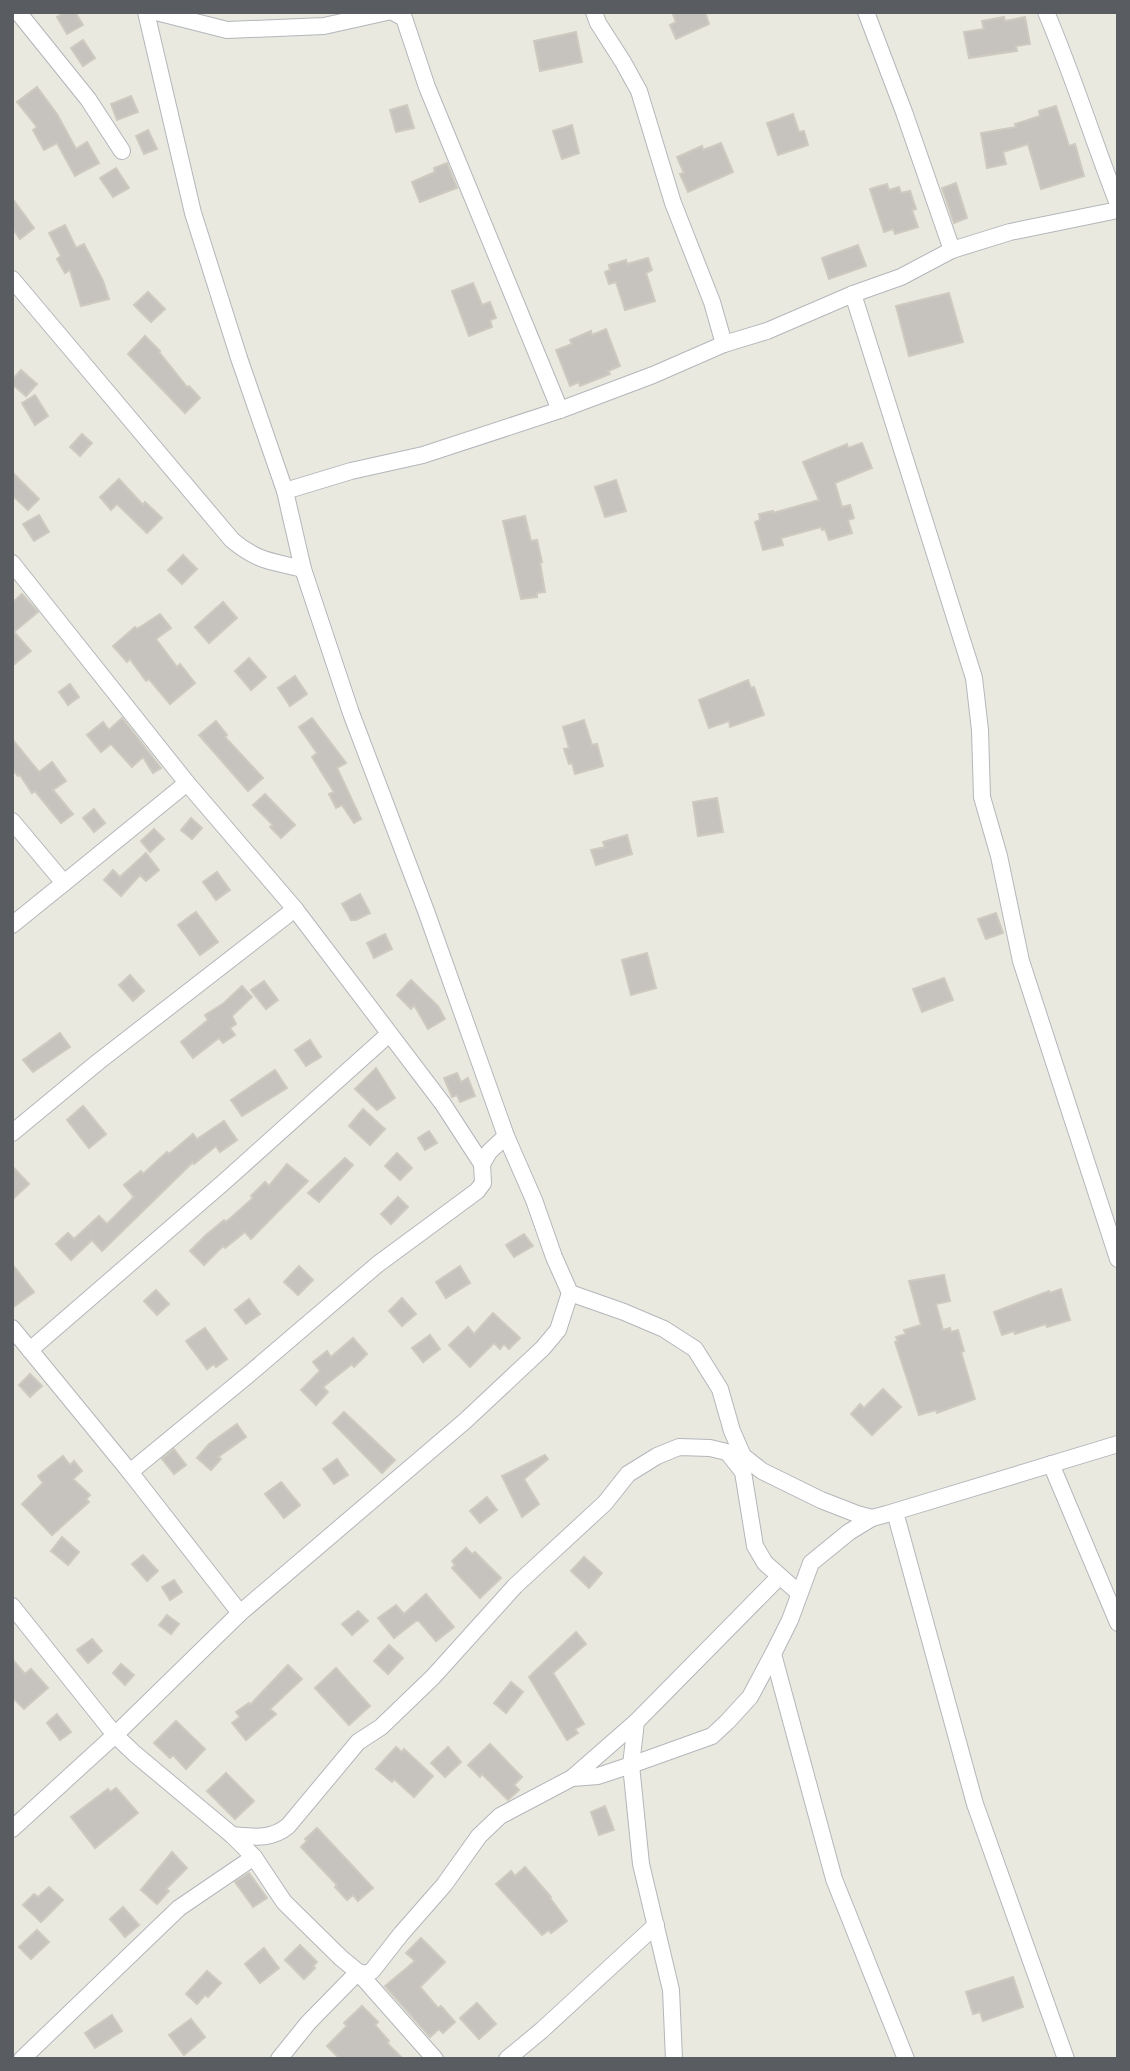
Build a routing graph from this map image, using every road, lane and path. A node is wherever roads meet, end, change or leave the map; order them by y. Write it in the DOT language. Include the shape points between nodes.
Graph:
graph roads {
  1 [pos="18,12"];
  2 [pos="146,12"];
  3 [pos="156,12"];
  4 [pos="387,12"];
  5 [pos="393,12"];
  6 [pos="594,12"];
  7 [pos="866,12"];
  8 [pos="1046,12"];
  9 [pos="122,151"];
  10 [pos="1118,204"];
  11 [pos="1118,211"];
  12 [pos="952,250"];
  13 [pos="12,279"];
  14 [pos="853,294"];
  15 [pos="724,344"];
  16 [pos="560,410"];
  17 [pos="285,491"];
  18 [pos="12,564"];
  19 [pos="303,569"];
  20 [pos="187,783"];
  21 [pos="12,821"];
  22 [pos="64,883"];
  23 [pos="295,909"];
  24 [pos="12,925"];
  25 [pos="389,1034"];
  26 [pos="12,1133"];
  27 [pos="506,1136"];
  28 [pos="482,1164"];
  29 [pos="1118,1259"];
  30 [pos="570,1293"];
  31 [pos="12,1328"];
  32 [pos="30,1350"];
  33 [pos="1118,1444"];
  34 [pos="736,1454"];
  35 [pos="1051,1464"];
  36 [pos="130,1472"];
  37 [pos="895,1512"];
  38 [pos="872,1518"];
  39 [pos="779,1577"];
  40 [pos="799,1593"];
  41 [pos="12,1606"];
  42 [pos="240,1613"];
  43 [pos="1118,1622"];
  44 [pos="773,1654"];
  45 [pos="636,1722"];
  46 [pos="116,1735"];
  47 [pos="631,1765"];
  48 [pos="572,1778"];
  49 [pos="12,1829"];
  50 [pos="232,1835"];
  51 [pos="254,1857"];
  52 [pos="656,1925"];
  53 [pos="358,1972"];
  54 [pos="22,2059"];
  55 [pos="279,2059"];
  56 [pos="435,2059"];
  57 [pos="507,2059"];
  58 [pos="674,2059"];
  59 [pos="906,2059"];
  60 [pos="1066,2059"];
  1 -- 9 [label="street" via="88,99"];
  2 -- 17 [label="street" via="193,213"];
  3 -- 4 [label="street" via="227,30 324,26"];
  5 -- 16 [label="street" via="404,18"];
  6 -- 15 [label="street" via="639,91"];
  7 -- 12 [label="street"];
  8 -- 10 [label="street"];
  11 -- 12 [label="street" via="1010,232"];
  12 -- 14 [label="street" via="901,277"];
  13 -- 19 [label="street" via="232,540 265,561"];
  14 -- 15 [label="street"];
  14 -- 29 [label="street" via="974,678 982,797 1021,961"];
  15 -- 16 [label="street"];
  16 -- 17 [label="street" via="423,455"];
  17 -- 19 [label="street"];
  18 -- 20 [label="street"];
  19 -- 27 [label="street"];
  20 -- 22 [label="street"];
  20 -- 23 [label="street"];
  21 -- 22 [label="street"];
  22 -- 24 [label="street"];
  23 -- 25 [label="street"];
  23 -- 26 [label="street"];
  25 -- 28 [label="street"];
  25 -- 32 [label="street"];
  27 -- 28 [label="street"];
  27 -- 30 [label="street"];
  28 -- 36 [label="street" via="483,1183 477,1191 378,1264"];
  30 -- 34 [label="street" via="664,1329 695,1349 720,1389"];
  30 -- 42 [label="street" via="558,1330 543,1348 465,1421"];
  31 -- 32 [label="street"];
  32 -- 36 [label="street"];
  33 -- 35 [label="street"];
  34 -- 38 [label="street" via="821,1500"];
  34 -- 39 [label="street" via="755,1546"];
  34 -- 50 [label="street" via="679,1447 628,1474 605,1503 515,1586 433,1677 381,1727 358,1742 288,1826 276,1835"];
  35 -- 37 [label="street"];
  35 -- 43 [label="street"];
  36 -- 42 [label="street"];
  37 -- 38 [label="street"];
  37 -- 60 [label="street" via="975,1804"];
  38 -- 40 [label="street" via="811,1563"];
  39 -- 40 [label="street"];
  39 -- 45 [label="street"];
  40 -- 44 [label="street"];
  41 -- 46 [label="street"];
  42 -- 46 [label="street"];
  44 -- 47 [label="street" via="750,1697 712,1736"];
  44 -- 59 [label="street" via="834,1879"];
  45 -- 47 [label="street"];
  45 -- 48 [label="street"];
  46 -- 49 [label="street"];
  46 -- 50 [label="street"];
  47 -- 48 [label="street" via="598,1776"];
  47 -- 52 [label="street" via="641,1864"];
  48 -- 53 [label="street" via="500,1816 372,1971"];
  50 -- 51 [label="street"];
  51 -- 53 [label="street" via="284,1902"];
  51 -- 54 [label="street" via="180,1908"];
  52 -- 57 [label="street"];
  52 -- 58 [label="street" via="671,1990"];
  53 -- 55 [label="street"];
  53 -- 56 [label="street"];
}
